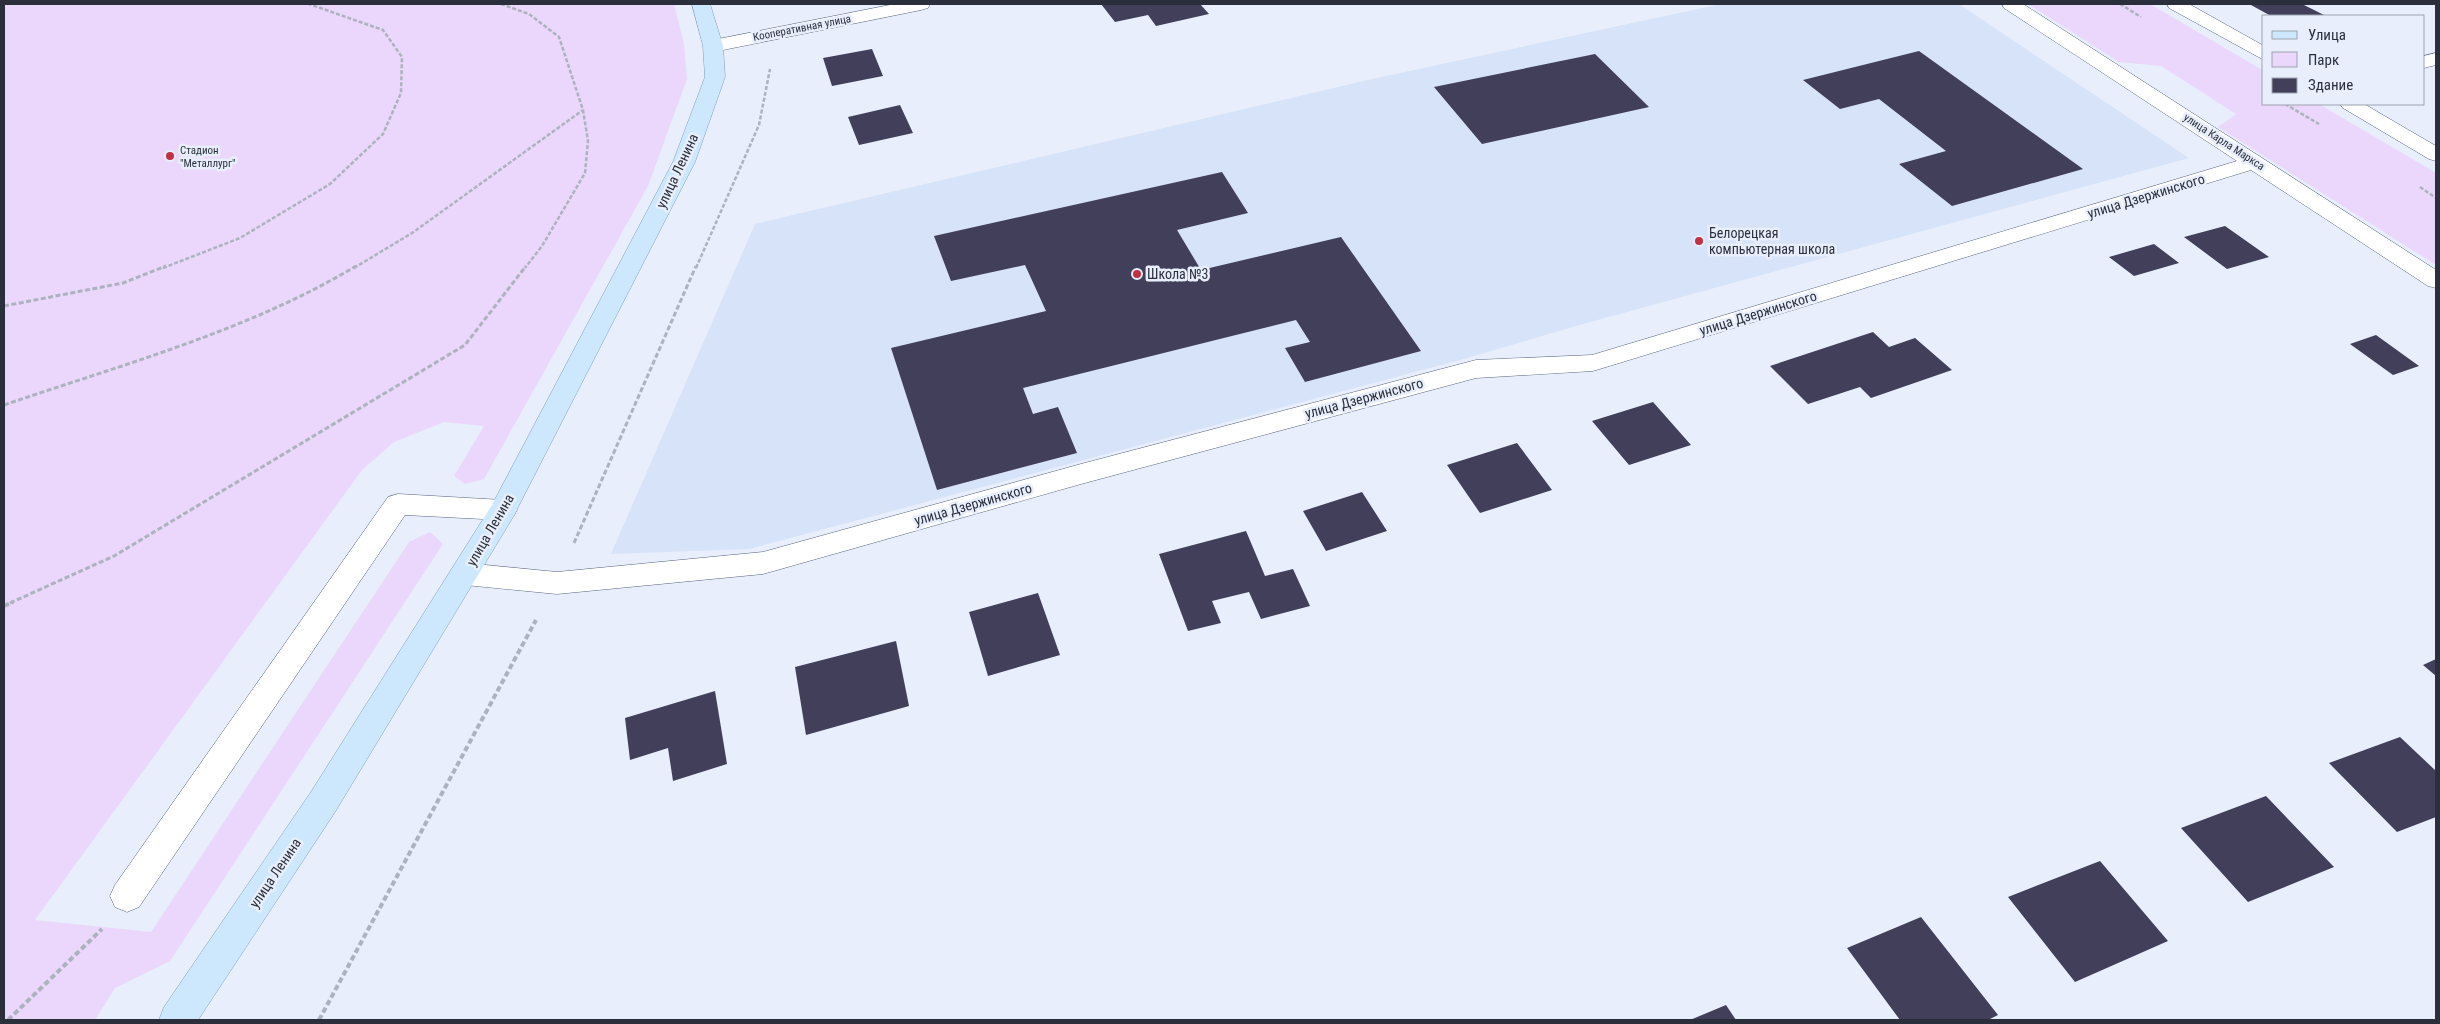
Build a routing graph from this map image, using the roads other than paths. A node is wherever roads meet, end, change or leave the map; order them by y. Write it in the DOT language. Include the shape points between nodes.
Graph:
graph roads {
  1 [pos="701,4"];
  2 [pos="921,4"];
  3 [pos="2011,4"];
  4 [pos="2176,4"];
  5 [pos="713,46"];
  6 [pos="2262,53"];
  7 [pos="2352,105"];
  8 [pos="2436,155"];
  9 [pos="2253,161"];
  10 [pos="2436,281"];
  11 [pos="503,510"];
  12 [pos="465,574"];
  13 [pos="127,896"];
  14 [pos="177,1020"];
  1 -- 5 [label="main road, улица Ленина"];
  2 -- 5 [label="street, Кооперативная улица"];
  3 -- 9 [label="street, улица Карла Маркса"];
  4 -- 6 [label="street"];
  5 -- 11 [label="main road, улица Ленина" via="715,77 684,162"];
  7 -- 8 [label="street"];
  9 -- 10 [label="street, улица Карла Маркса"];
  9 -- 12 [label="street, улица Дзержинского" via="2227,172 1593,363 1476,369 763,563 557,582"];
  11 -- 12 [label="main road, улица Ленина"];
  11 -- 13 [label="street" via="398,504"];
  12 -- 14 [label="main road, улица Ленина" via="323,802"];
}
